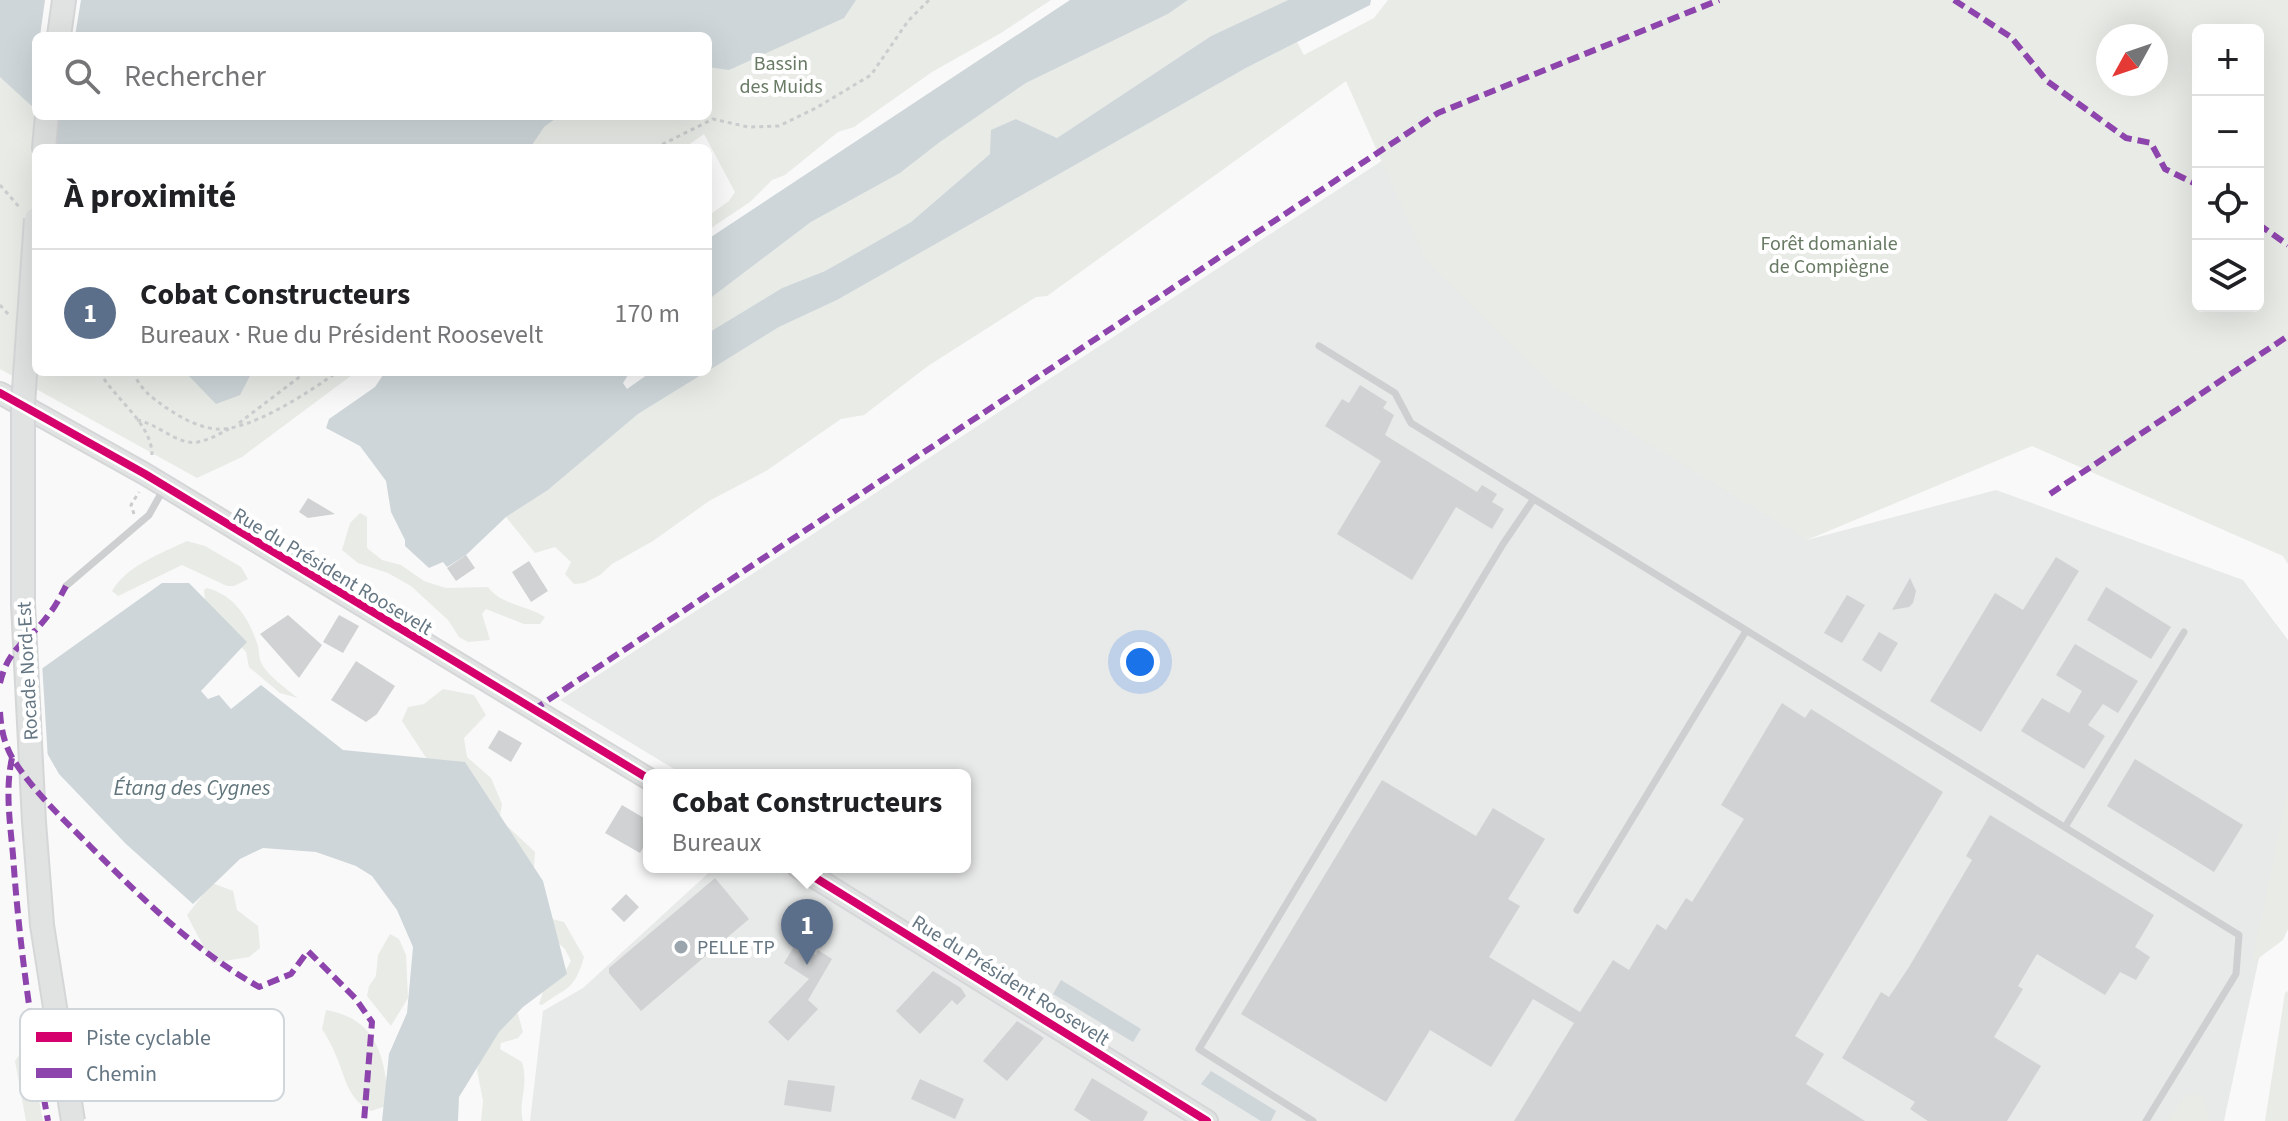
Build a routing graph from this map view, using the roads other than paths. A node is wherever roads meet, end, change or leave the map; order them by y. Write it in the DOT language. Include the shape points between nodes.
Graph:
graph roads {
  1 [pos="64,0"];
  2 [pos="60,32"];
  3 [pos="47,120"];
  4 [pos="44,144"];
  5 [pos="31,217"];
  6 [pos="1319,346"];
  7 [pos="0,393"];
  8 [pos="165,487"];
  9 [pos="1533,500"];
  10 [pos="66,586"];
  11 [pos="1746,631"];
  12 [pos="2184,632"];
  13 [pos="643,775"];
  14 [pos="2065,827"];
  15 [pos="808,873"];
  16 [pos="1577,910"];
  17 [pos="55,1009"];
  18 [pos="70,1101"];
  19 [pos="73,1121"];
  20 [pos="1207,1121"];
  21 [pos="1313,1121"];
  22 [pos="2146,1121"];
  1 -- 2 [label="main road"];
  3 -- 4 [label="main road"];
  5 -- 17 [label="main road, Rocade Nord-Est, bridge" via="23,404 23,604 42,925"];
  6 -- 9 [label="lane" via="1395,393 1411,423"];
  7 -- 8 [label="street, Rue du Président Roosevelt"];
  8 -- 10 [label="lane" via="149,515"];
  8 -- 13 [label="street, Rue du Président Roosevelt"];
  9 -- 11 [label="lane"];
  9 -- 21 [label="lane" via="1199,1049"];
  11 -- 14 [label="lane"];
  11 -- 16 [label="lane"];
  12 -- 14 [label="lane"];
  14 -- 22 [label="lane" via="2239,935 2236,974"];
  15 -- 20 [label="street, Rue du Président Roosevelt"];
  18 -- 19 [label="main road, Rocade Nord-Est, bridge"];
}
